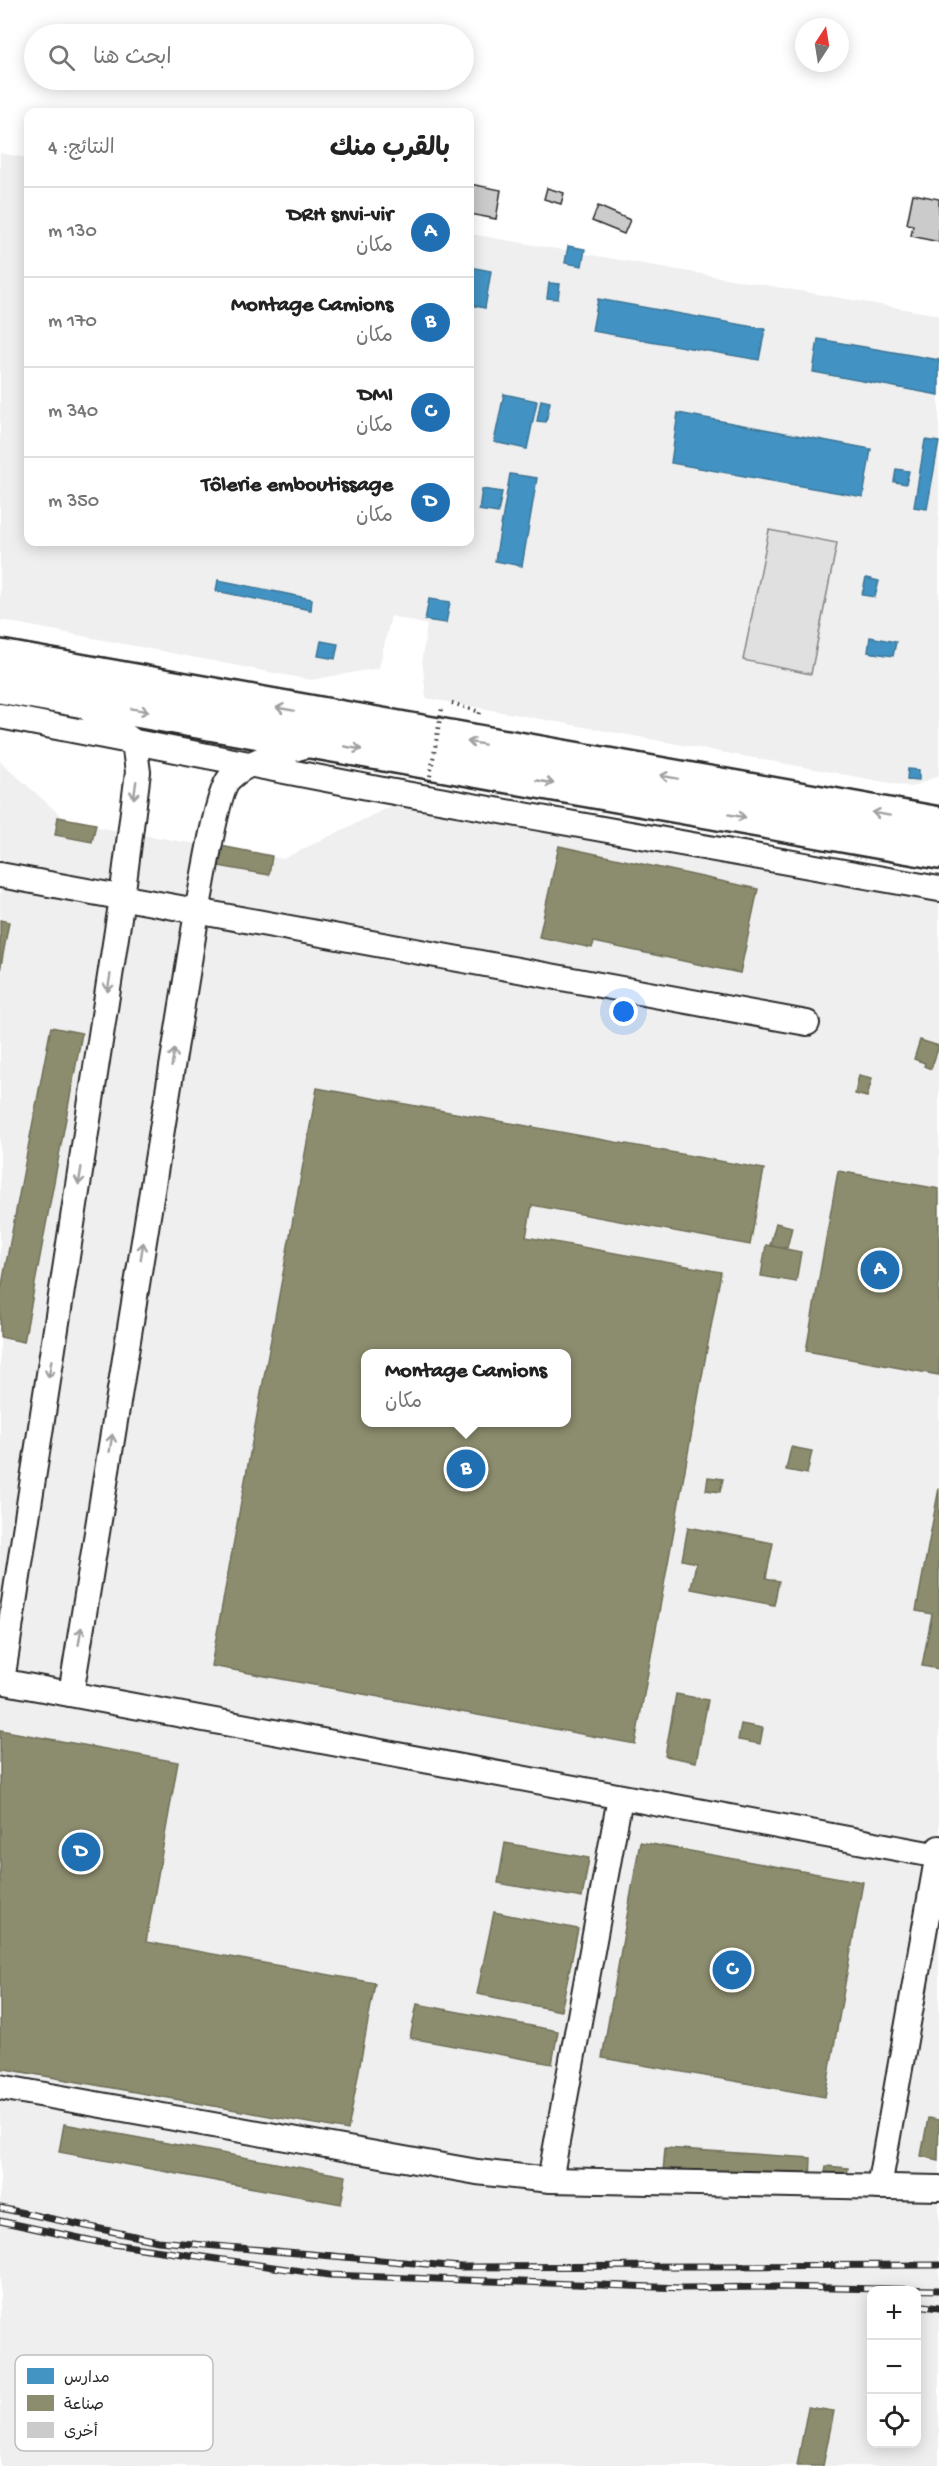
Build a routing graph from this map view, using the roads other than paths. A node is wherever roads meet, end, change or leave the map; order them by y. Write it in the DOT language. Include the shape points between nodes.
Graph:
graph roads {
  1 [pos="0,657"];
  2 [pos="0,686"];
  3 [pos="75,699"];
  4 [pos="0,716"];
  5 [pos="134,742"];
  6 [pos="320,742"];
  7 [pos="252,765"];
  8 [pos="939,824"];
  9 [pos="939,852"];
  10 [pos="0,875"];
  11 [pos="939,889"];
  12 [pos="122,898"];
  13 [pos="197,912"];
  14 [pos="807,1023"];
  15 [pos="1,1681"];
  16 [pos="71,1694"];
  17 [pos="620,1798"];
  18 [pos="939,1853"];
  19 [pos="0,2087"];
  20 [pos="550,2180"];
  21 [pos="879,2187"];
  22 [pos="939,2188"];
  8 -- 1 [label="highway, one-way"];
  2 -- 3 [label="highway"];
  3 -- 5 [label="lane"];
  3 -- 6 [label="highway, one-way"];
  4 -- 5 [label="lane"];
  5 -- 7 [label="lane"];
  5 -- 12 [label="lane, one-way" via="138,772"];
  6 -- 7 [label="lane"];
  6 -- 9 [label="highway, one-way"];
  7 -- 11 [label="lane"];
  7 -- 13 [label="lane" via="229,778 217,806"];
  10 -- 12 [label="lane"];
  12 -- 13 [label="lane"];
  12 -- 15 [label="lane, one-way"];
  13 -- 14 [label="lane"];
  16 -- 13 [label="lane, one-way"];
  15 -- 16 [label="lane"];
  16 -- 17 [label="lane"];
  17 -- 18 [label="lane"];
  17 -- 20 [label="lane"];
  18 -- 21 [label="lane"];
  19 -- 20 [label="lane" via="477,2172"];
  20 -- 21 [label="lane"];
  21 -- 22 [label="lane"];
}
